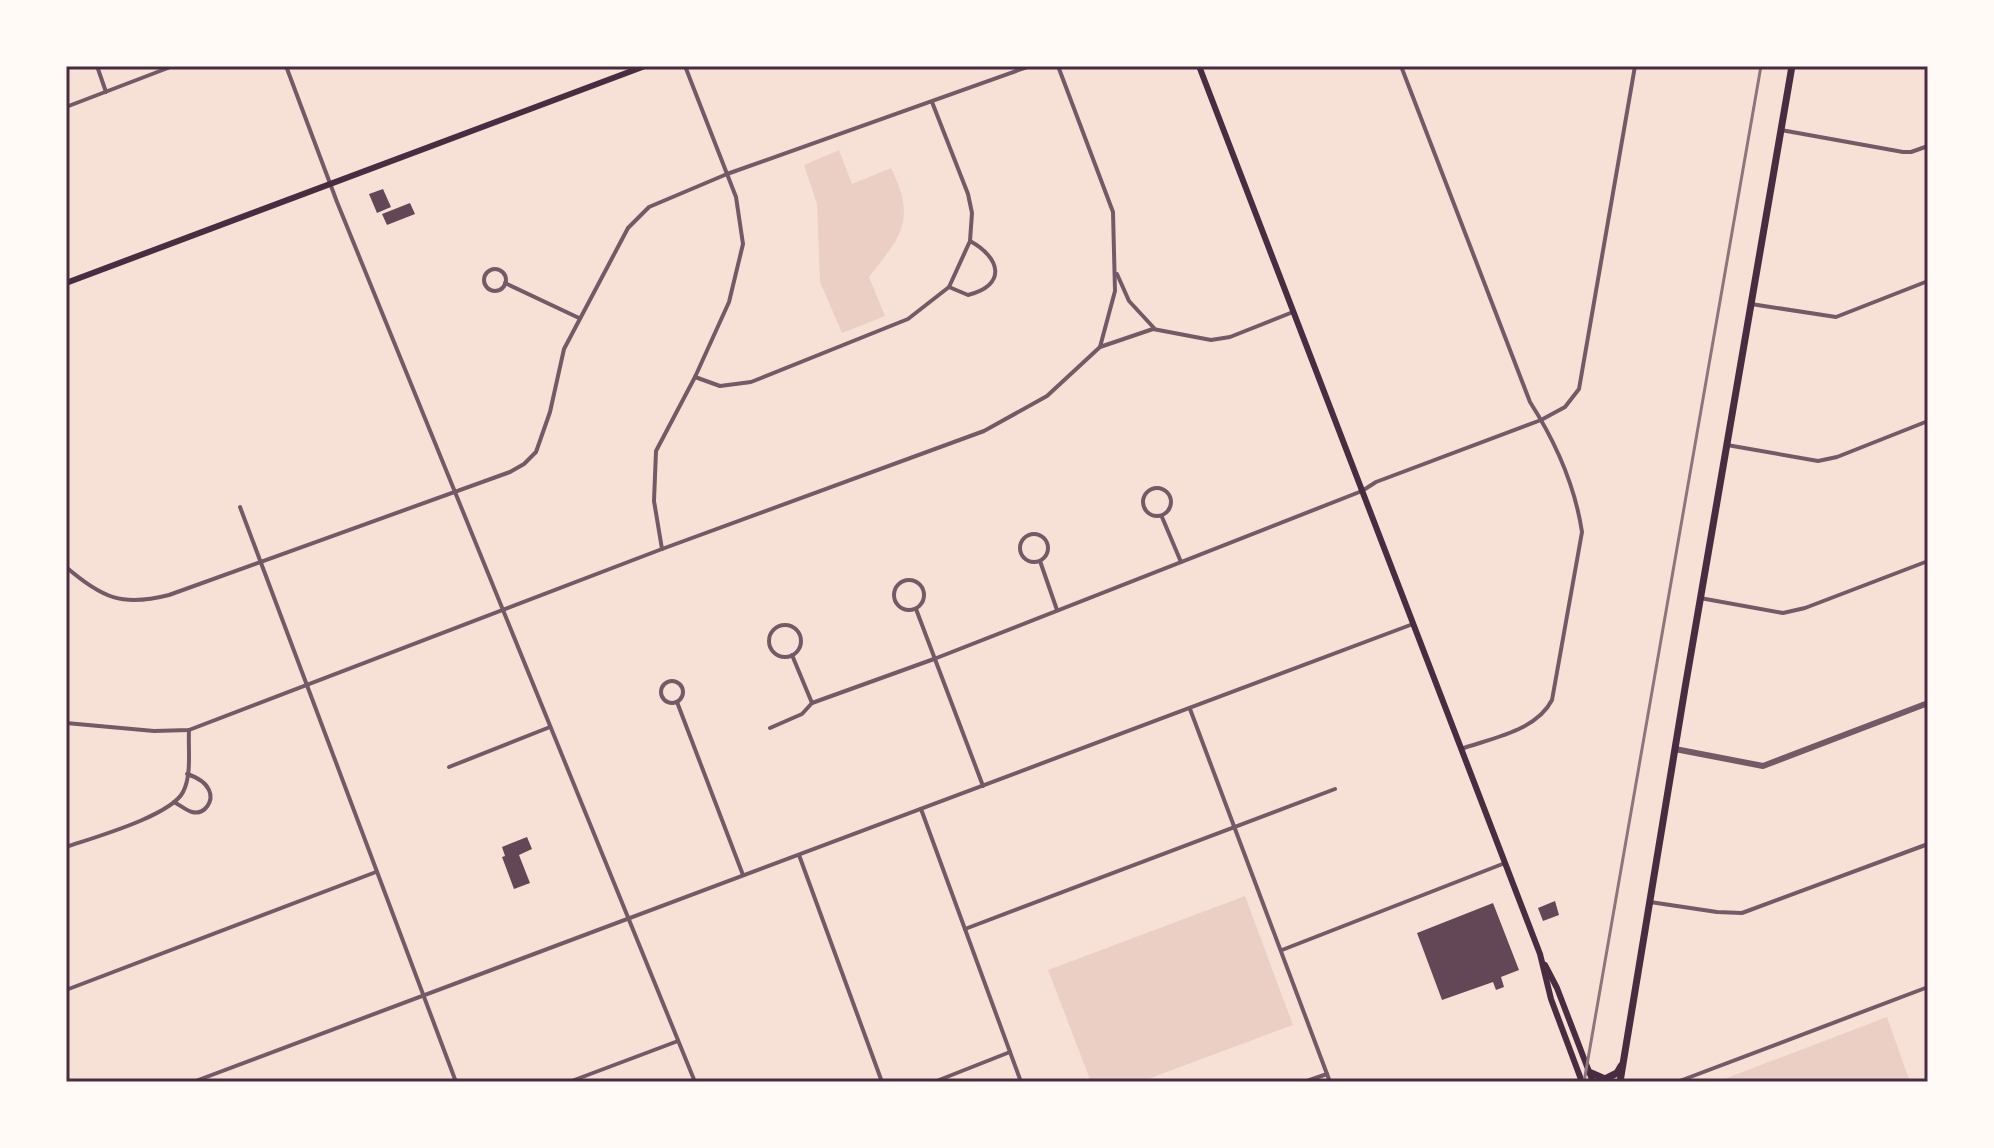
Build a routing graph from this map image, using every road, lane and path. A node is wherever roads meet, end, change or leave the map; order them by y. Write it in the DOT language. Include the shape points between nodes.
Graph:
graph roads {
  1 [pos="97,66"];
  2 [pos="173,66"];
  3 [pos="286,66"];
  4 [pos="645,66"];
  5 [pos="685,66"];
  6 [pos="1030,66"];
  7 [pos="1058,66"];
  8 [pos="1199,66"];
  9 [pos="1401,66"];
  10 [pos="1635,66"];
  11 [pos="1792,66"];
  12 [pos="106,92"];
  13 [pos="932,102"];
  14 [pos="66,107"];
  15 [pos="1781,130"];
  16 [pos="1928,146"];
  17 [pos="727,174"];
  18 [pos="330,184"];
  19 [pos="970,241"];
  20 [pos="1115,268"];
  21 [pos="1928,281"];
  22 [pos="66,283"];
  23 [pos="505,283"];
  24 [pos="949,287"];
  25 [pos="1751,304"];
  26 [pos="1293,312"];
  27 [pos="579,318"];
  28 [pos="1156,330"];
  29 [pos="1100,347"];
  30 [pos="695,377"];
  31 [pos="1541,420"];
  32 [pos="1928,421"];
  33 [pos="1727,445"];
  34 [pos="1362,491"];
  35 [pos="454,492"];
  36 [pos="240,507"];
  37 [pos="1162,516"];
  38 [pos="662,549"];
  39 [pos="1040,561"];
  40 [pos="1928,561"];
  41 [pos="260,562"];
  42 [pos="1181,562"];
  43 [pos="66,567"];
  44 [pos="1700,598"];
  45 [pos="916,609"];
  46 [pos="1057,610"];
  47 [pos="504,611"];
  48 [pos="1413,624"];
  49 [pos="792,655"];
  50 [pos="934,659"];
  51 [pos="306,686"];
  52 [pos="677,702"];
  53 [pos="812,703"];
  54 [pos="1928,703"];
  55 [pos="1190,709"];
  56 [pos="66,723"];
  57 [pos="550,727"];
  58 [pos="770,728"];
  59 [pos="189,730"];
  60 [pos="1461,749"];
  61 [pos="1675,749"];
  62 [pos="449,767"];
  63 [pos="187,774"];
  64 [pos="983,786"];
  65 [pos="1335,789"];
  66 [pos="174,802"];
  67 [pos="921,809"];
  68 [pos="1236,829"];
  69 [pos="1928,844"];
  70 [pos="66,847"];
  71 [pos="798,854"];
  72 [pos="1505,863"];
  73 [pos="376,872"];
  74 [pos="743,875"];
  75 [pos="1650,902"];
  76 [pos="627,918"];
  77 [pos="965,929"];
  78 [pos="1282,950"];
  79 [pos="1540,954"];
  80 [pos="1928,987"];
  81 [pos="66,990"];
  82 [pos="423,995"];
  83 [pos="678,1041"];
  84 [pos="1010,1052"];
  85 [pos="1624,1061"];
  86 [pos="1589,1072"];
  87 [pos="1327,1074"];
  88 [pos="193,1082"];
  89 [pos="456,1082"];
  90 [pos="569,1082"];
  91 [pos="695,1082"];
  92 [pos="882,1082"];
  93 [pos="934,1082"];
  94 [pos="1021,1082"];
  95 [pos="1304,1082"];
  96 [pos="1330,1082"];
  97 [pos="1582,1082"];
  98 [pos="1593,1082"];
  99 [pos="1620,1082"];
  100 [pos="1677,1082"];
  1 -- 12 [label="street"];
  2 -- 12 [label="street"];
  3 -- 18 [label="street"];
  4 -- 18 [label="main road"];
  5 -- 17 [label="street"];
  6 -- 13 [label="street"];
  7 -- 20 [label="street" via="1113,212"];
  8 -- 26 [label="main road"];
  9 -- 31 [label="street"];
  10 -- 31 [label="street" via="1579,389 1558,412"];
  11 -- 15 [label="main road"];
  12 -- 14 [label="street"];
  13 -- 17 [label="street"];
  13 -- 19 [label="street" via="968,194"];
  15 -- 16 [label="street" via="1903,152"];
  15 -- 25 [label="main road"];
  17 -- 27 [label="street" via="649,207 638,217"];
  17 -- 30 [label="street" via="743,244 729,302"];
  18 -- 22 [label="main road"];
  18 -- 35 [label="street"];
  19 -- 24 [label="street"];
  19 -- 24 [label="street" via="992,257 993,279 987,288 968,295"];
  20 -- 28 [label="street" via="1129,301"];
  20 -- 29 [label="street" via="1115,291"];
  21 -- 25 [label="street" via="1836,317"];
  23 -- 23 [label="street" via="498,269 484,277 494,290"];
  23 -- 27 [label="street"];
  24 -- 30 [label="street" via="908,319 751,382 720,386"];
  25 -- 33 [label="main road"];
  26 -- 28 [label="street" via="1211,340"];
  26 -- 34 [label="main road"];
  27 -- 35 [label="street" via="564,349 536,452 510,472"];
  28 -- 29 [label="street"];
  29 -- 38 [label="street" via="1047,396 984,431"];
  30 -- 38 [label="street" via="656,451 654,501"];
  31 -- 34 [label="street"];
  31 -- 60 [label="street" via="1552,437 1582,532 1552,700 1529,724"];
  32 -- 33 [label="street" via="1818,461"];
  33 -- 44 [label="main road"];
  34 -- 42 [label="street"];
  34 -- 48 [label="main road"];
  35 -- 41 [label="street"];
  35 -- 47 [label="street"];
  36 -- 41 [label="street"];
  37 -- 37 [label="street" via="1171,506 1170,497 1164,490 1151,489 1143,508"];
  37 -- 42 [label="street"];
  38 -- 47 [label="street"];
  39 -- 39 [label="street" via="1047,555 1047,541 1036,533 1026,535 1020,547 1023,557"];
  39 -- 46 [label="street"];
  40 -- 44 [label="street" via="1783,613"];
  41 -- 43 [label="street" via="169,595 135,601 101,594"];
  41 -- 51 [label="street"];
  42 -- 46 [label="street"];
  44 -- 61 [label="main road"];
  45 -- 45 [label="street" via="923,602 922,588 910,580 900,582 896,603 907,611"];
  45 -- 50 [label="street"];
  46 -- 50 [label="street"];
  47 -- 51 [label="street"];
  47 -- 57 [label="street"];
  48 -- 55 [label="street"];
  48 -- 60 [label="main road"];
  49 -- 49 [label="street" via="799,647 798,632 785,625 775,628 769,642 773,651"];
  49 -- 53 [label="street"];
  50 -- 53 [label="street"];
  50 -- 64 [label="street"];
  51 -- 59 [label="street"];
  51 -- 73 [label="street"];
  52 -- 52 [label="street" via="682,687 667,682 662,695"];
  52 -- 74 [label="street"];
  53 -- 58 [label="street" via="802,714"];
  54 -- 61 [label="street" via="1763,766"];
  55 -- 64 [label="street"];
  55 -- 68 [label="street"];
  56 -- 59 [label="street"];
  57 -- 62 [label="street"];
  57 -- 76 [label="street"];
  59 -- 63 [label="street"];
  60 -- 72 [label="main road"];
  61 -- 75 [label="main road"];
  63 -- 66 [label="street" via="183,793"];
  63 -- 66 [label="street" via="210,790 210,802 198,813"];
  64 -- 67 [label="street"];
  65 -- 68 [label="street"];
  66 -- 70 [label="street"];
  67 -- 71 [label="street"];
  67 -- 77 [label="street"];
  68 -- 77 [label="street"];
  68 -- 78 [label="street"];
  69 -- 75 [label="street" via="1742,913"];
  71 -- 74 [label="street"];
  71 -- 92 [label="street"];
  72 -- 78 [label="street"];
  72 -- 79 [label="main road"];
  73 -- 81 [label="street"];
  73 -- 82 [label="street"];
  74 -- 76 [label="street"];
  75 -- 85 [label="main road"];
  76 -- 82 [label="street"];
  76 -- 83 [label="street"];
  77 -- 84 [label="street"];
  78 -- 87 [label="street"];
  79 -- 86 [label="main road"];
  79 -- 97 [label="main road"];
  80 -- 100 [label="street"];
  82 -- 88 [label="street"];
  82 -- 89 [label="street"];
  83 -- 90 [label="street"];
  83 -- 91 [label="street"];
  84 -- 93 [label="street"];
  84 -- 94 [label="street"];
  85 -- 86 [label="main road" via="1605,1079"];
  85 -- 99 [label="main road"];
  86 -- 98 [label="main road"];
  87 -- 95 [label="street"];
  87 -- 96 [label="street"];
}
